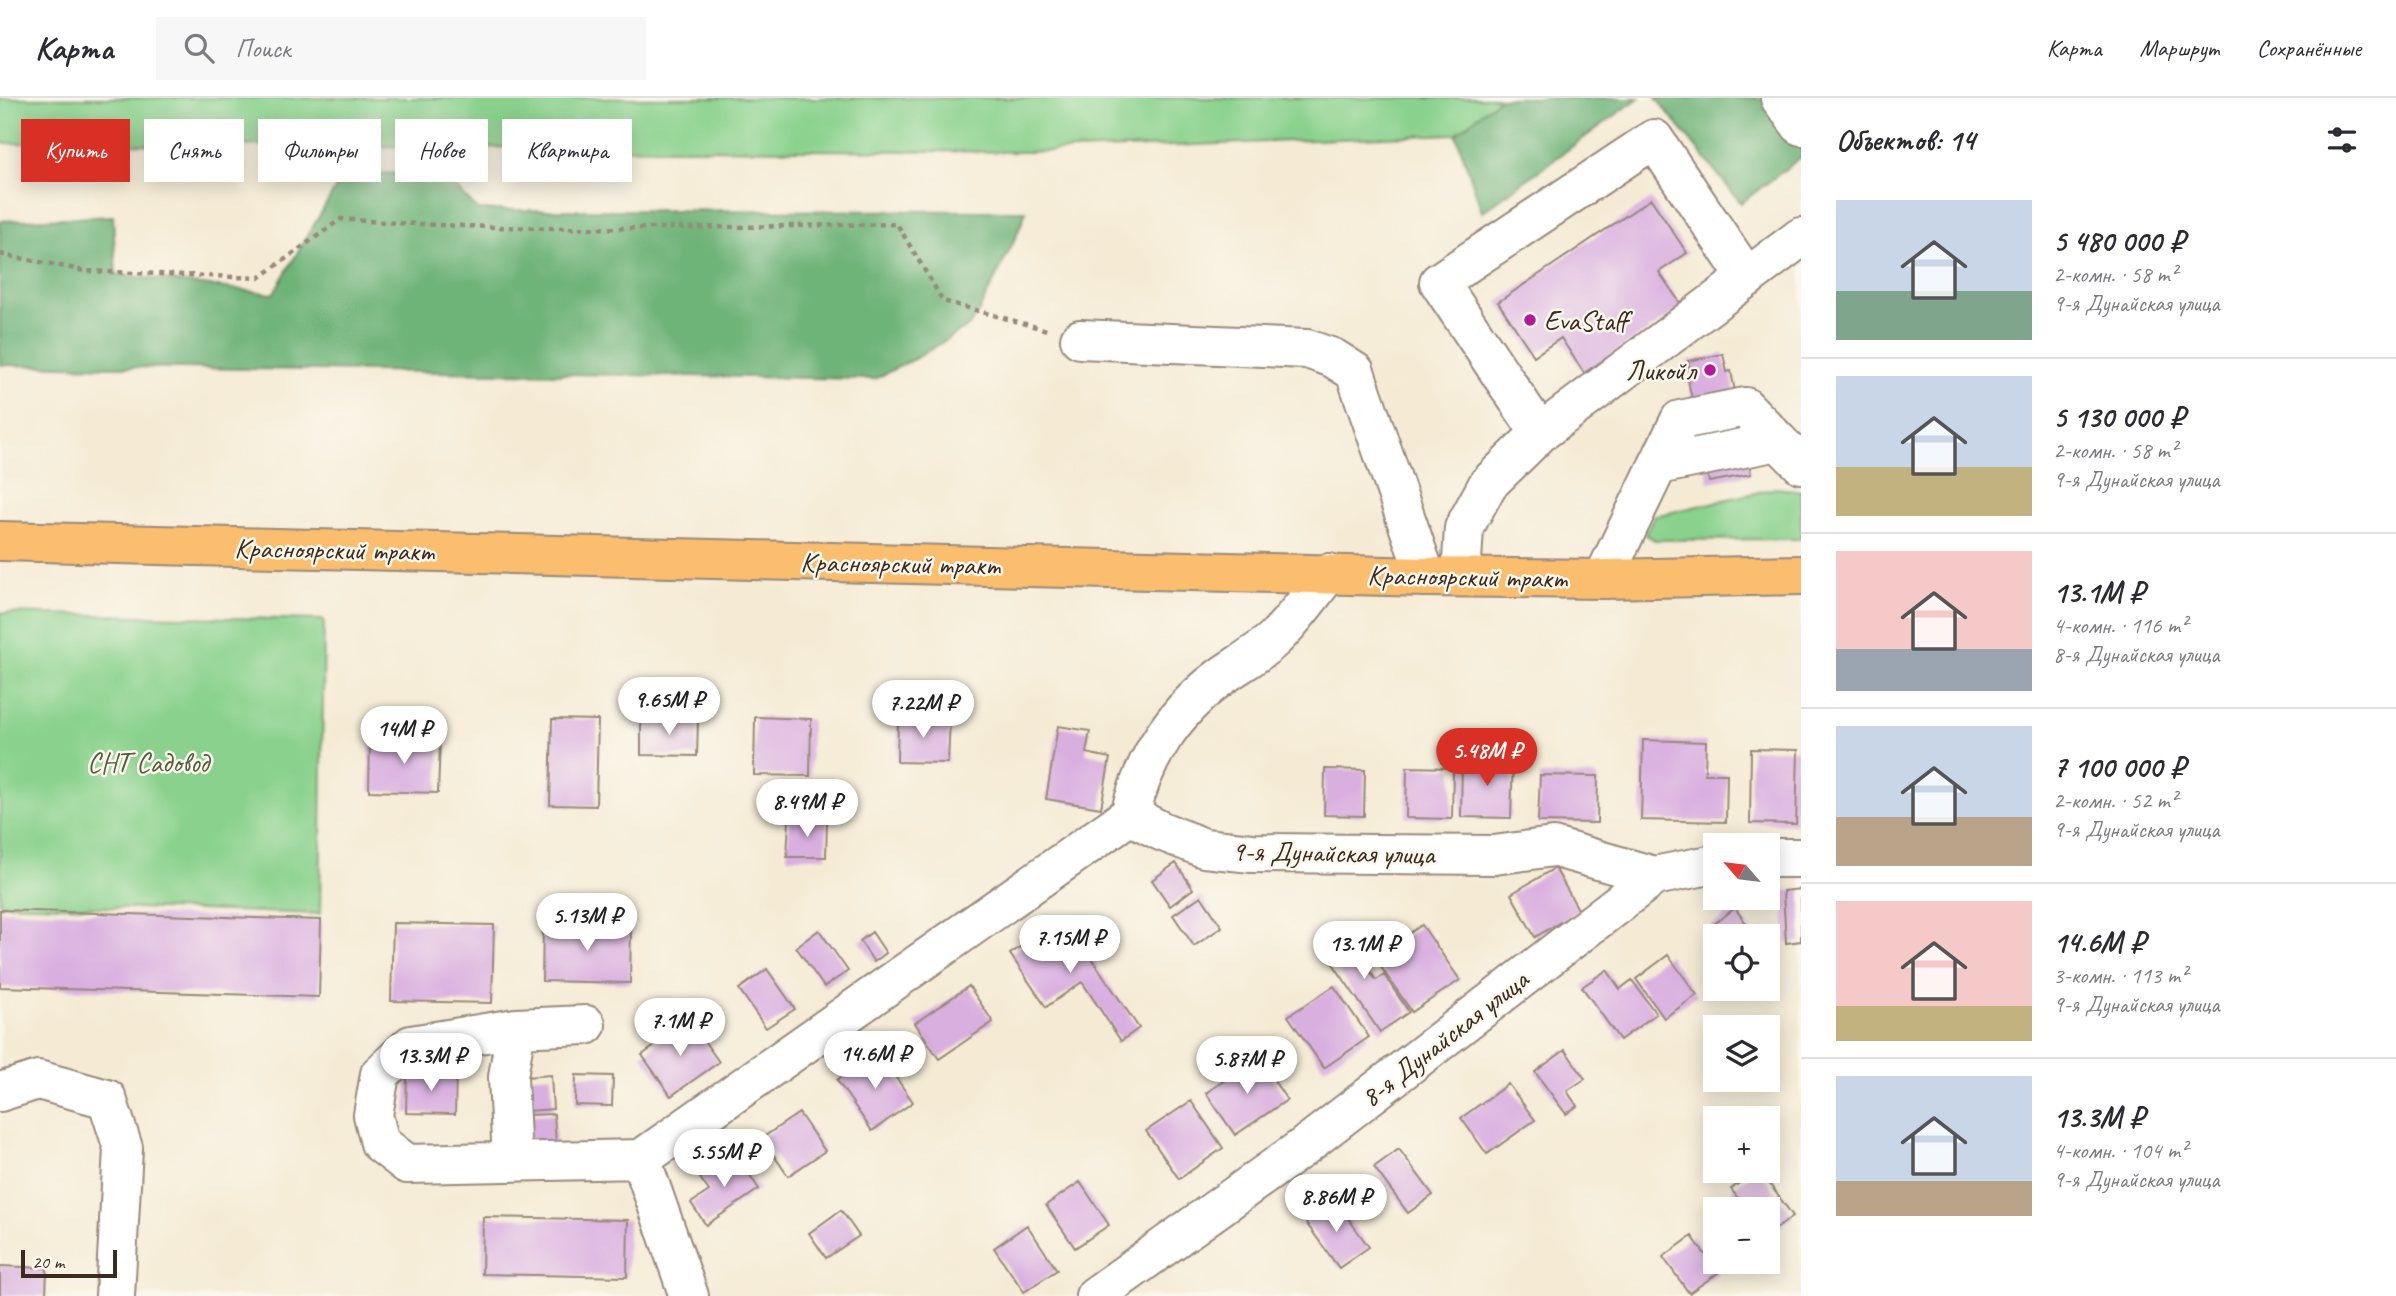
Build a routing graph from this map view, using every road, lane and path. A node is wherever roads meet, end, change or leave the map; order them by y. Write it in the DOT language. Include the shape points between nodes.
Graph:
graph roads {
  1 [pos="1780,98"];
  2 [pos="1801,126"];
  3 [pos="1801,237"];
  4 [pos="0,254"];
  5 [pos="1747,278"];
  6 [pos="1080,340"];
  7 [pos="1540,433"];
  8 [pos="1790,453"];
  9 [pos="0,541"];
  10 [pos="1329,573"];
  11 [pos="1801,575"];
  12 [pos="1443,577"];
  13 [pos="1602,579"];
  14 [pos="1130,815"];
  15 [pos="1780,858"];
  16 [pos="1801,858"];
  17 [pos="1703,866"];
  18 [pos="1654,876"];
  19 [pos="586,1025"];
  20 [pos="516,1028"];
  21 [pos="0,1092"];
  22 [pos="641,1159"];
  23 [pos="512,1162"];
  24 [pos="115,1296"];
  25 [pos="689,1296"];
  26 [pos="1095,1296"];
  1 -- 2 [label="street"];
  3 -- 5 [label="street"];
  4 -- 6 [label="path" via="85,271 259,278 341,219 531,229 897,224 943,301"];
  5 -- 7 [label="street"];
  5 -- 7 [label="street" via="1654,139 1439,282"];
  6 -- 12 [label="street" via="1307,349 1355,372"];
  7 -- 12 [label="street" via="1488,484"];
  8 -- 13 [label="street" via="1658,466"];
  9 -- 10 [label="main road, Красноярский тракт"];
  10 -- 12 [label="main road, Красноярский тракт"];
  10 -- 14 [label="street" via="1274,639 1188,704 1147,761"];
  11 -- 13 [label="main road, Красноярский тракт"];
  12 -- 13 [label="main road, Красноярский тракт"];
  14 -- 18 [label="street, 9-я Дунайская улица" via="1204,848 1252,853 1494,855 1553,847"];
  14 -- 22 [label="street"];
  15 -- 16 [label="street"];
  17 -- 18 [label="street, 9-я Дунайская улица"];
  18 -- 26 [label="street, 8-я Дунайская улица" via="1302,1148"];
  19 -- 20 [label="street"];
  20 -- 23 [label="street" via="508,1077"];
  20 -- 23 [label="street" via="411,1045 380,1074 373,1115 380,1143 407,1164"];
  21 -- 24 [label="street" via="38,1080 107,1099 123,1148"];
  22 -- 23 [label="street"];
  22 -- 25 [label="street"];
}
